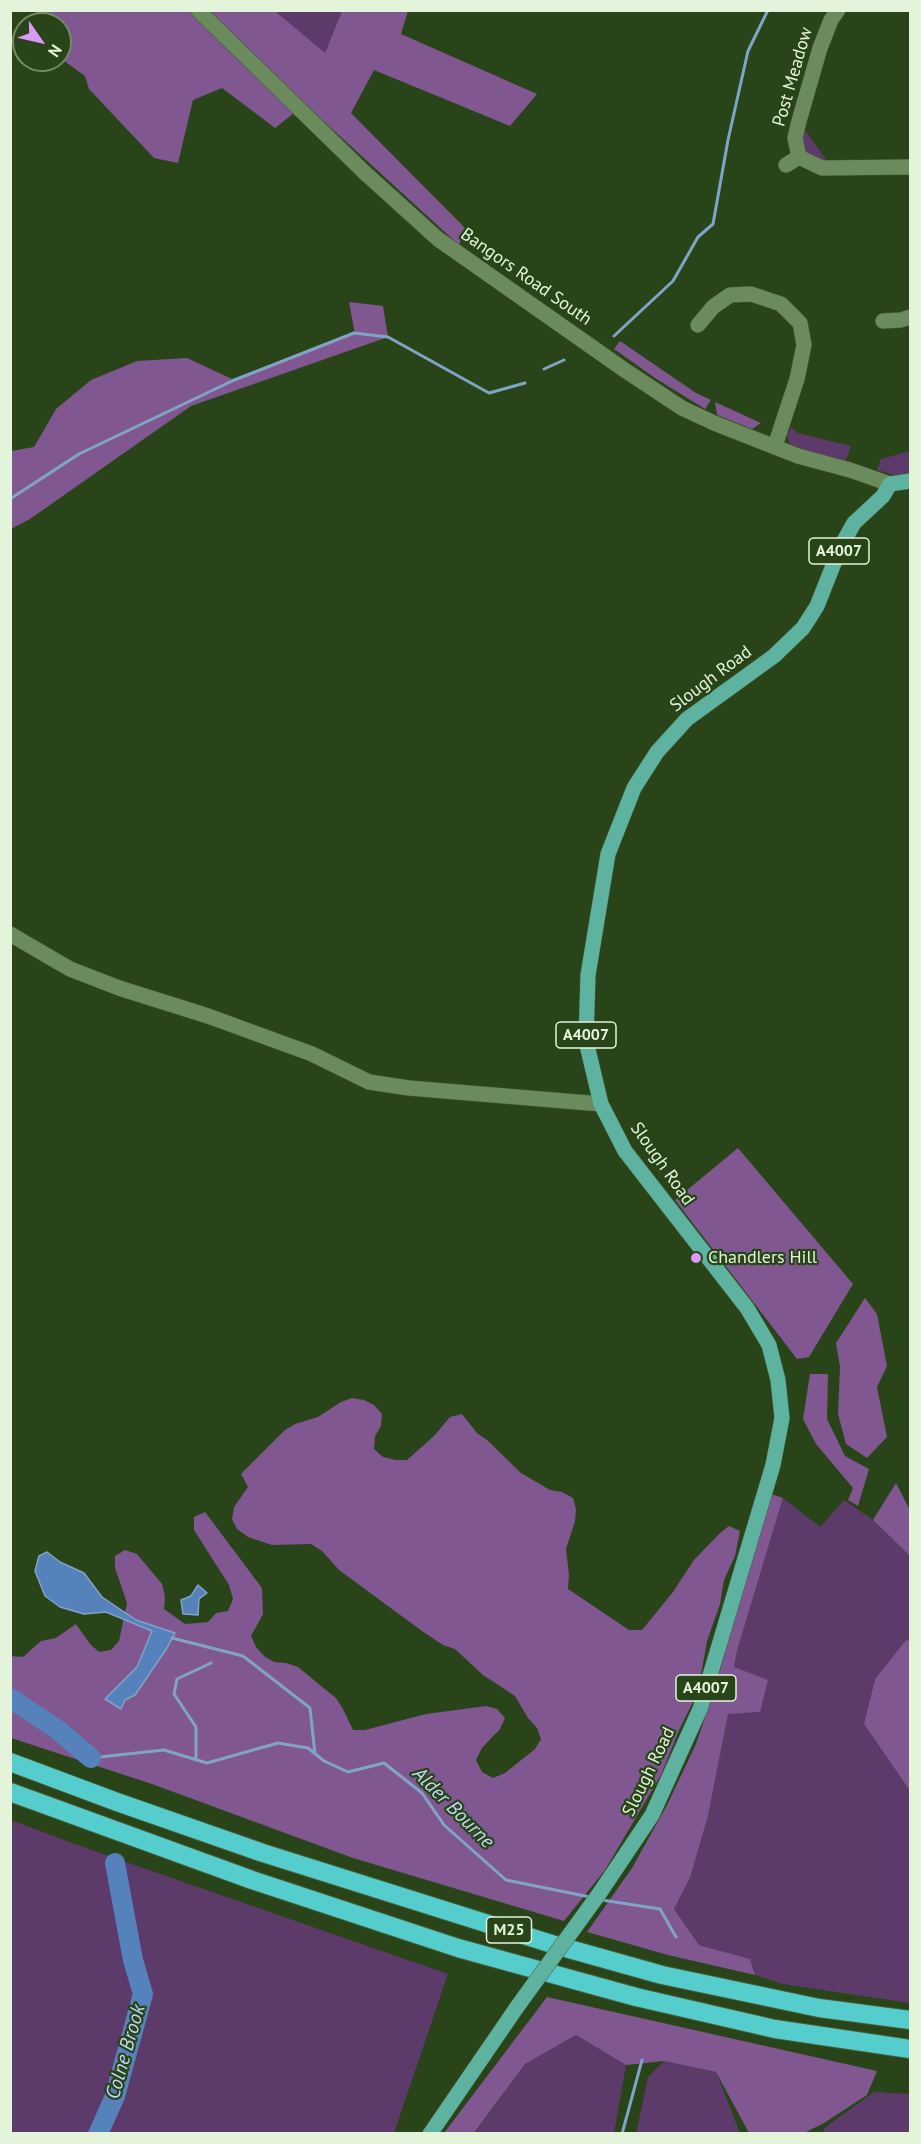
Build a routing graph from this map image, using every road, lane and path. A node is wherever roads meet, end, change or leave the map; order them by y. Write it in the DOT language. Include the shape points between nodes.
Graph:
graph roads {
  1 [pos="198,10"];
  2 [pos="838,10"];
  3 [pos="910,167"];
  4 [pos="910,317"];
  5 [pos="883,321"];
  6 [pos="698,325"];
  7 [pos="775,446"];
  8 [pos="910,481"];
  9 [pos="890,484"];
  10 [pos="10,934"];
  11 [pos="601,1104"];
  12 [pos="10,1762"];
  13 [pos="10,1792"];
  14 [pos="910,2020"];
  15 [pos="910,2049"];
  16 [pos="430,2133"];
  1 -- 7 [label="street, Bangors Road South" via="438,239 682,408"];
  2 -- 3 [label="street, Post Meadow" via="820,48 792,161 822,168"];
  4 -- 5 [label="street"];
  6 -- 7 [label="street" via="730,295 751,294 781,304 800,323 804,345"];
  7 -- 9 [label="street, Bangors Road South"];
  8 -- 9 [label="main road"];
  9 -- 11 [label="main road, Slough Road / A4007" via="854,524 803,628 774,656 687,719 657,752 634,788 608,854 588,975 586,1041"];
  10 -- 11 [label="street" via="70,969 302,1050 369,1082"];
  11 -- 16 [label="main road, Slough Road / A4007, bridge" via="625,1151 747,1308 769,1345 782,1418 773,1465 700,1709 652,1815"];
  12 -- 14 [label="highway, M25" via="329,1874 555,1945 663,1975 819,2008"];
  13 -- 15 [label="highway, M25" via="252,1880 458,1948 625,1994 775,2029"];
}
